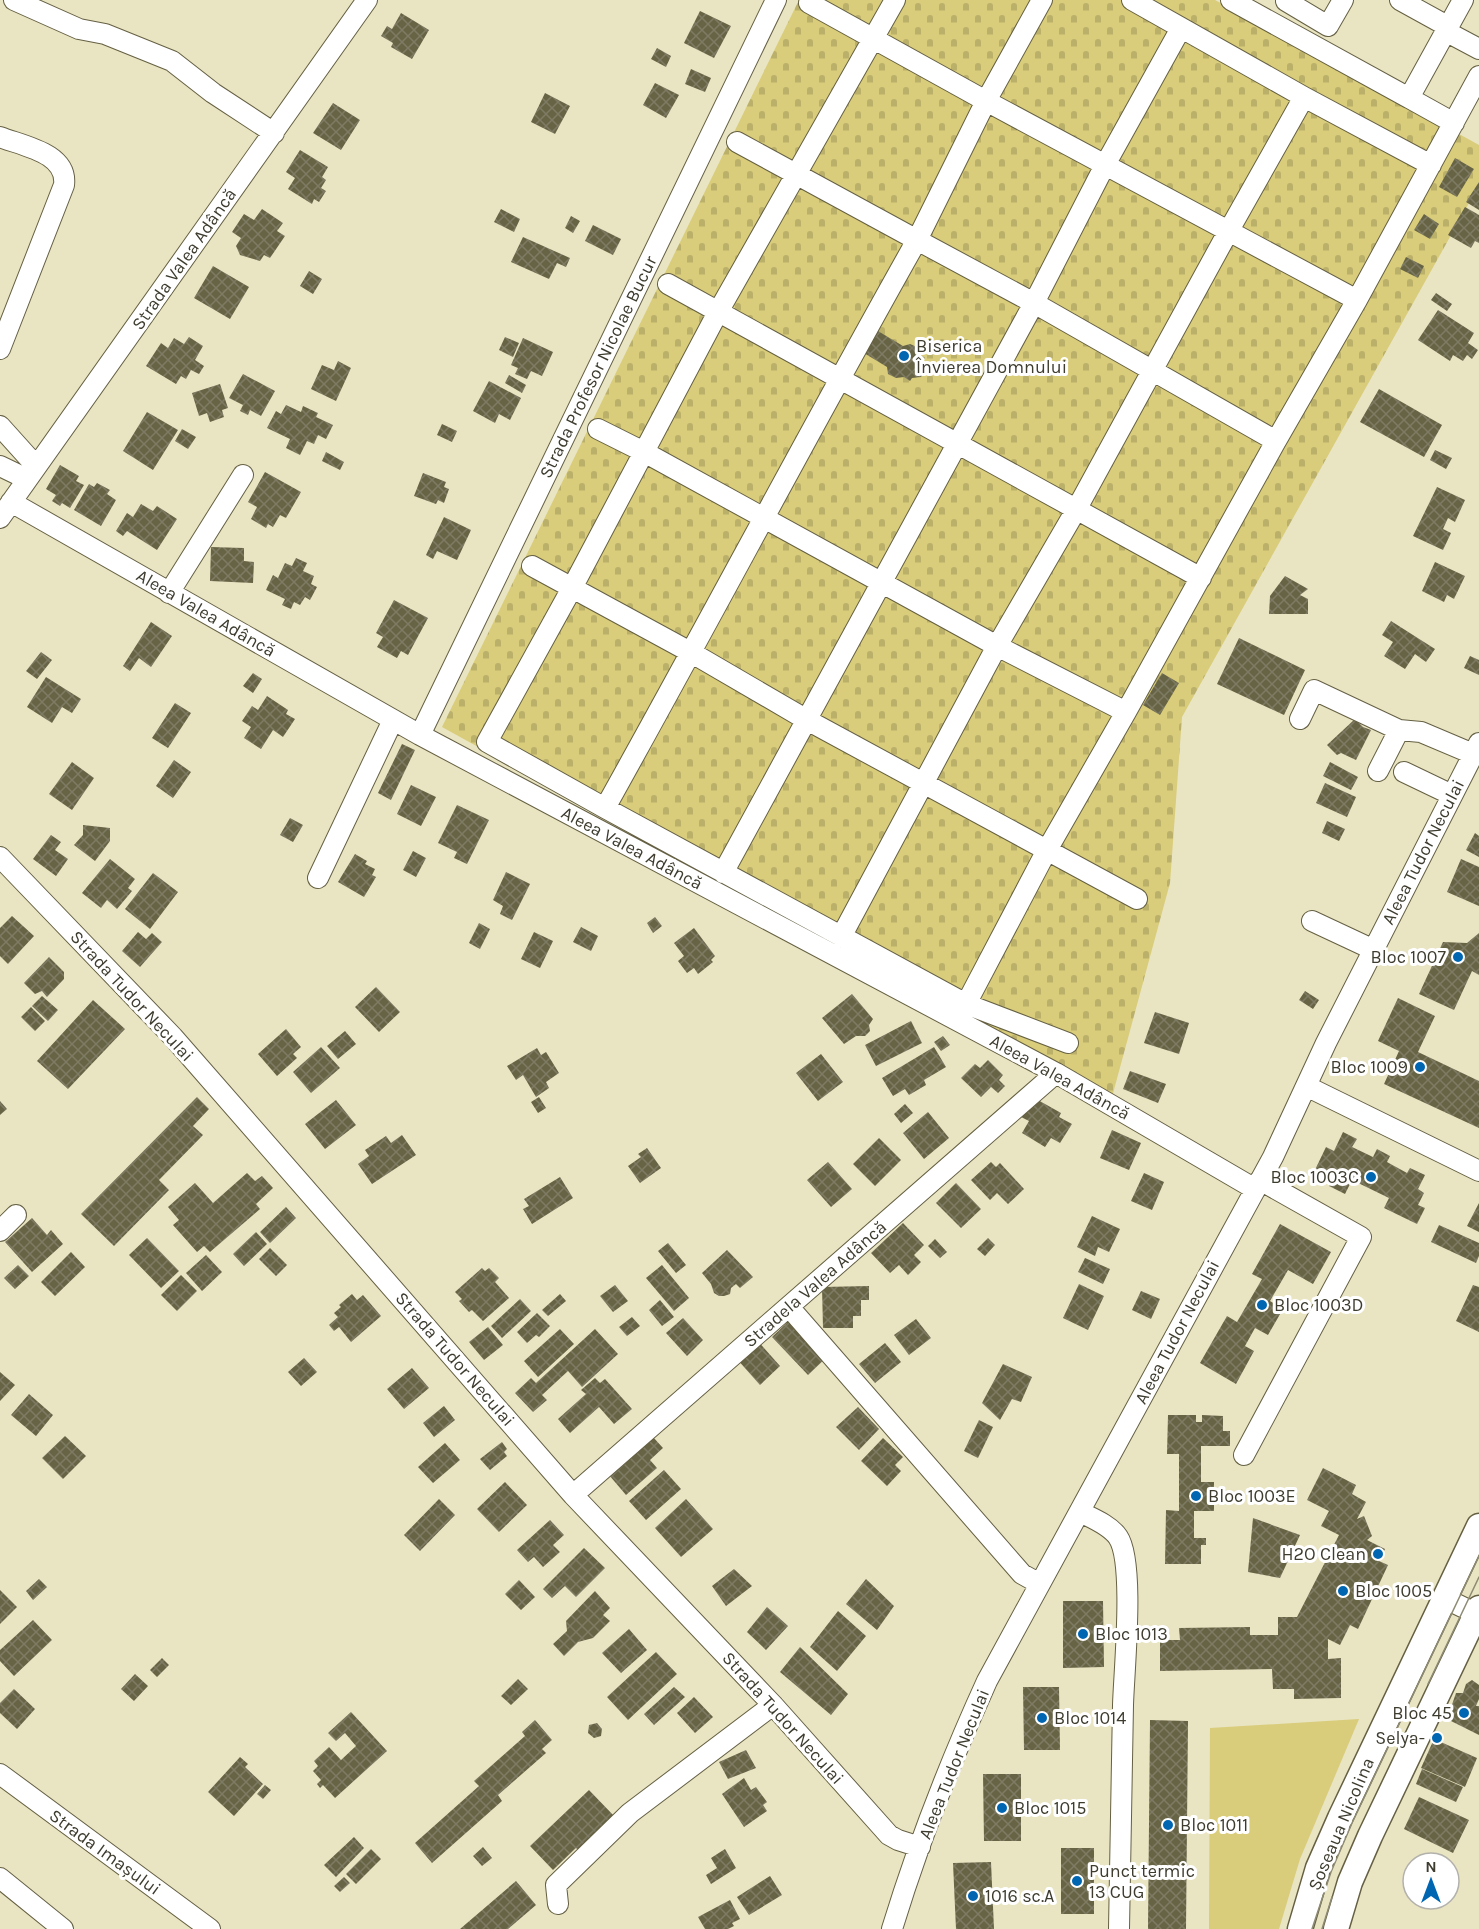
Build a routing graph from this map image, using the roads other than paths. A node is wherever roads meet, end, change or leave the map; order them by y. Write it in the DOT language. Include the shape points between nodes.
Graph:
graph roads {
  1 [pos="14,0"];
  2 [pos="368,0"];
  3 [pos="776,0"];
  4 [pos="895,0"];
  5 [pos="1042,0"];
  6 [pos="1132,0"];
  7 [pos="1231,0"];
  8 [pos="1343,0"];
  9 [pos="1400,0"];
  10 [pos="1463,0"];
  11 [pos="1286,1"];
  12 [pos="809,3"];
  13 [pos="1181,28"];
  14 [pos="1448,30"];
  15 [pos="873,38"];
  16 [pos="1479,49"];
  17 [pos="1479,75"];
  18 [pos="1304,97"];
  19 [pos="1409,98"];
  20 [pos="986,101"];
  21 [pos="1454,123"];
  22 [pos="274,133"];
  23 [pos="0,137"];
  24 [pos="737,142"];
  25 [pos="1105,165"];
  26 [pos="1431,165"];
  27 [pos="795,174"];
  28 [pos="1228,232"];
  29 [pos="917,240"];
  30 [pos="668,284"];
  31 [pos="1357,300"];
  32 [pos="1034,303"];
  33 [pos="718,312"];
  34 [pos="0,349"];
  35 [pos="1152,370"];
  36 [pos="839,379"];
  37 [pos="0,426"];
  38 [pos="598,429"];
  39 [pos="1276,441"];
  40 [pos="958,442"];
  41 [pos="644,453"];
  42 [pos="0,466"];
  43 [pos="32,472"];
  44 [pos="243,475"];
  45 [pos="11,502"];
  46 [pos="1076,510"];
  47 [pos="0,519"];
  48 [pos="765,520"];
  49 [pos="532,566"];
  50 [pos="1201,578"];
  51 [pos="882,583"];
  52 [pos="572,588"];
  53 [pos="169,592"];
  54 [pos="997,646"];
  55 [pos="692,653"];
  56 [pos="1126,712"];
  57 [pos="1300,719"];
  58 [pos="393,720"];
  59 [pos="807,720"];
  60 [pos="1400,730"];
  61 [pos="420,735"];
  62 [pos="1476,748"];
  63 [pos="1378,771"];
  64 [pos="1404,772"];
  65 [pos="924,784"];
  66 [pos="1452,795"];
  67 [pos="605,808"];
  68 [pos="1047,850"];
  69 [pos="0,857"];
  70 [pos="723,873"];
  71 [pos="318,878"];
  72 [pos="1137,899"];
  73 [pos="1312,921"];
  74 [pos="841,937"];
  75 [pos="1374,950"];
  76 [pos="966,1004"];
  77 [pos="1068,1043"];
  78 [pos="1056,1072"];
  79 [pos="1306,1086"];
  80 [pos="1479,1172"];
  81 [pos="1257,1184"];
  82 [pos="16,1215"];
  83 [pos="0,1231"];
  84 [pos="789,1307"];
  85 [pos="1244,1455"];
  86 [pos="573,1495"];
  87 [pos="1080,1512"];
  88 [pos="1479,1526"];
  89 [pos="1040,1584"];
  90 [pos="1444,1598"];
  91 [pos="1478,1612"];
  92 [pos="773,1705"];
  93 [pos="0,1774"];
  94 [pos="920,1847"];
  95 [pos="0,1878"];
  96 [pos="558,1904"];
  97 [pos="63,1929"];
  98 [pos="210,1929"];
  99 [pos="892,1929"];
  100 [pos="1119,1929"];
  101 [pos="1300,1929"];
  102 [pos="1336,1929"];
  1 -- 22 [label="street" via="79,29 105,34 172,61"];
  2 -- 22 [label="street, Strada Valea Adâncă"];
  3 -- 61 [label="street, Strada Profesor Nicolae Bucur"];
  4 -- 15 [label="street"];
  5 -- 20 [label="street"];
  6 -- 13 [label="street"];
  7 -- 19 [label="street"];
  8 -- 11 [label="street" via="1328,26"];
  9 -- 14 [label="street"];
  10 -- 14 [label="street"];
  12 -- 15 [label="street"];
  13 -- 18 [label="street"];
  13 -- 25 [label="street"];
  14 -- 16 [label="street"];
  14 -- 19 [label="street"];
  15 -- 20 [label="street"];
  15 -- 27 [label="street"];
  17 -- 21 [label="street"];
  18 -- 26 [label="street"];
  18 -- 28 [label="street"];
  19 -- 21 [label="street"];
  20 -- 25 [label="street"];
  20 -- 29 [label="street"];
  21 -- 26 [label="street"];
  22 -- 43 [label="street, Strada Valea Adâncă"];
  23 -- 34 [label="street" via="48,155 65,176"];
  24 -- 27 [label="street"];
  25 -- 28 [label="street"];
  25 -- 32 [label="street"];
  26 -- 31 [label="street"];
  27 -- 29 [label="street"];
  27 -- 33 [label="street"];
  28 -- 31 [label="street"];
  28 -- 35 [label="street"];
  29 -- 32 [label="street"];
  29 -- 36 [label="street"];
  30 -- 33 [label="street"];
  31 -- 39 [label="street"];
  32 -- 35 [label="street"];
  32 -- 40 [label="street"];
  33 -- 36 [label="street"];
  33 -- 41 [label="street"];
  35 -- 39 [label="street"];
  35 -- 46 [label="street"];
  36 -- 40 [label="street"];
  36 -- 48 [label="street"];
  37 -- 43 [label="street"];
  38 -- 41 [label="street"];
  39 -- 50 [label="street"];
  40 -- 46 [label="street"];
  40 -- 51 [label="street"];
  41 -- 48 [label="street"];
  41 -- 52 [label="street"];
  42 -- 43 [label="street"];
  43 -- 45 [label="street, Strada Valea Adâncă"];
  44 -- 53 [label="street"];
  45 -- 47 [label="street, Strada Valea Adâncă"];
  45 -- 53 [label="street, Aleea Valea Adâncă"];
  46 -- 50 [label="street"];
  46 -- 54 [label="street"];
  48 -- 51 [label="street"];
  48 -- 55 [label="street"];
  49 -- 52 [label="street"];
  50 -- 56 [label="street"];
  51 -- 54 [label="street"];
  51 -- 59 [label="street"];
  52 -- 55 [label="street"];
  52 -- 67 [label="street" via="487,742"];
  53 -- 58 [label="street, Aleea Valea Adâncă"];
  54 -- 56 [label="street"];
  54 -- 65 [label="street"];
  55 -- 59 [label="street"];
  55 -- 67 [label="street"];
  56 -- 68 [label="street"];
  57 -- 60 [label="street" via="1314,690"];
  58 -- 61 [label="street, Aleea Valea Adâncă"];
  58 -- 71 [label="street"];
  59 -- 65 [label="street"];
  59 -- 70 [label="street"];
  60 -- 62 [label="street"];
  60 -- 63 [label="street"];
  61 -- 78 [label="street, Aleea Valea Adâncă"];
  62 -- 66 [label="street, Aleea Tudor Neculai"];
  64 -- 66 [label="street"];
  65 -- 68 [label="street"];
  65 -- 74 [label="street"];
  66 -- 75 [label="street, Aleea Tudor Neculai"];
  67 -- 70 [label="street"];
  68 -- 72 [label="street"];
  68 -- 76 [label="street"];
  69 -- 86 [label="street, Strada Tudor Neculai" via="173,1037"];
  70 -- 74 [label="street"];
  73 -- 75 [label="street"];
  74 -- 76 [label="street"];
  75 -- 79 [label="street, Aleea Tudor Neculai"];
  76 -- 77 [label="street"];
  78 -- 81 [label="street, Aleea Valea Adâncă"];
  78 -- 84 [label="street, Stradela Valea Adâncă"];
  79 -- 80 [label="street"];
  79 -- 81 [label="street, Aleea Tudor Neculai"];
  81 -- 85 [label="street, Aleea Valea Adâncă" via="1361,1237"];
  81 -- 87 [label="street, Aleea Tudor Neculai"];
  82 -- 83 [label="street"];
  84 -- 86 [label="street, Stradela Valea Adâncă"];
  84 -- 89 [label="street" via="1022,1574"];
  86 -- 92 [label="street, Strada Tudor Neculai"];
  87 -- 89 [label="street, Aleea Tudor Neculai"];
  87 -- 100 [label="street" via="1118,1536 1125,1555"];
  88 -- 90 [label="main road, Șoseaua Nicolina"];
  89 -- 94 [label="street, Aleea Tudor Neculai" via="987,1681 956,1749"];
  90 -- 91 [label="street"];
  90 -- 101 [label="main road, Șoseaua Nicolina" via="1318,1868"];
  91 -- 102 [label="main road, Șoseaua Nicolina" via="1370,1836"];
  92 -- 94 [label="street, Strada Tudor Neculai" via="889,1835"];
  92 -- 96 [label="street" via="630,1814 556,1885"];
  93 -- 98 [label="street, Strada Imașului"];
  94 -- 99 [label="street, Aleea Tudor Neculai"];
  95 -- 97 [label="street"];
}
